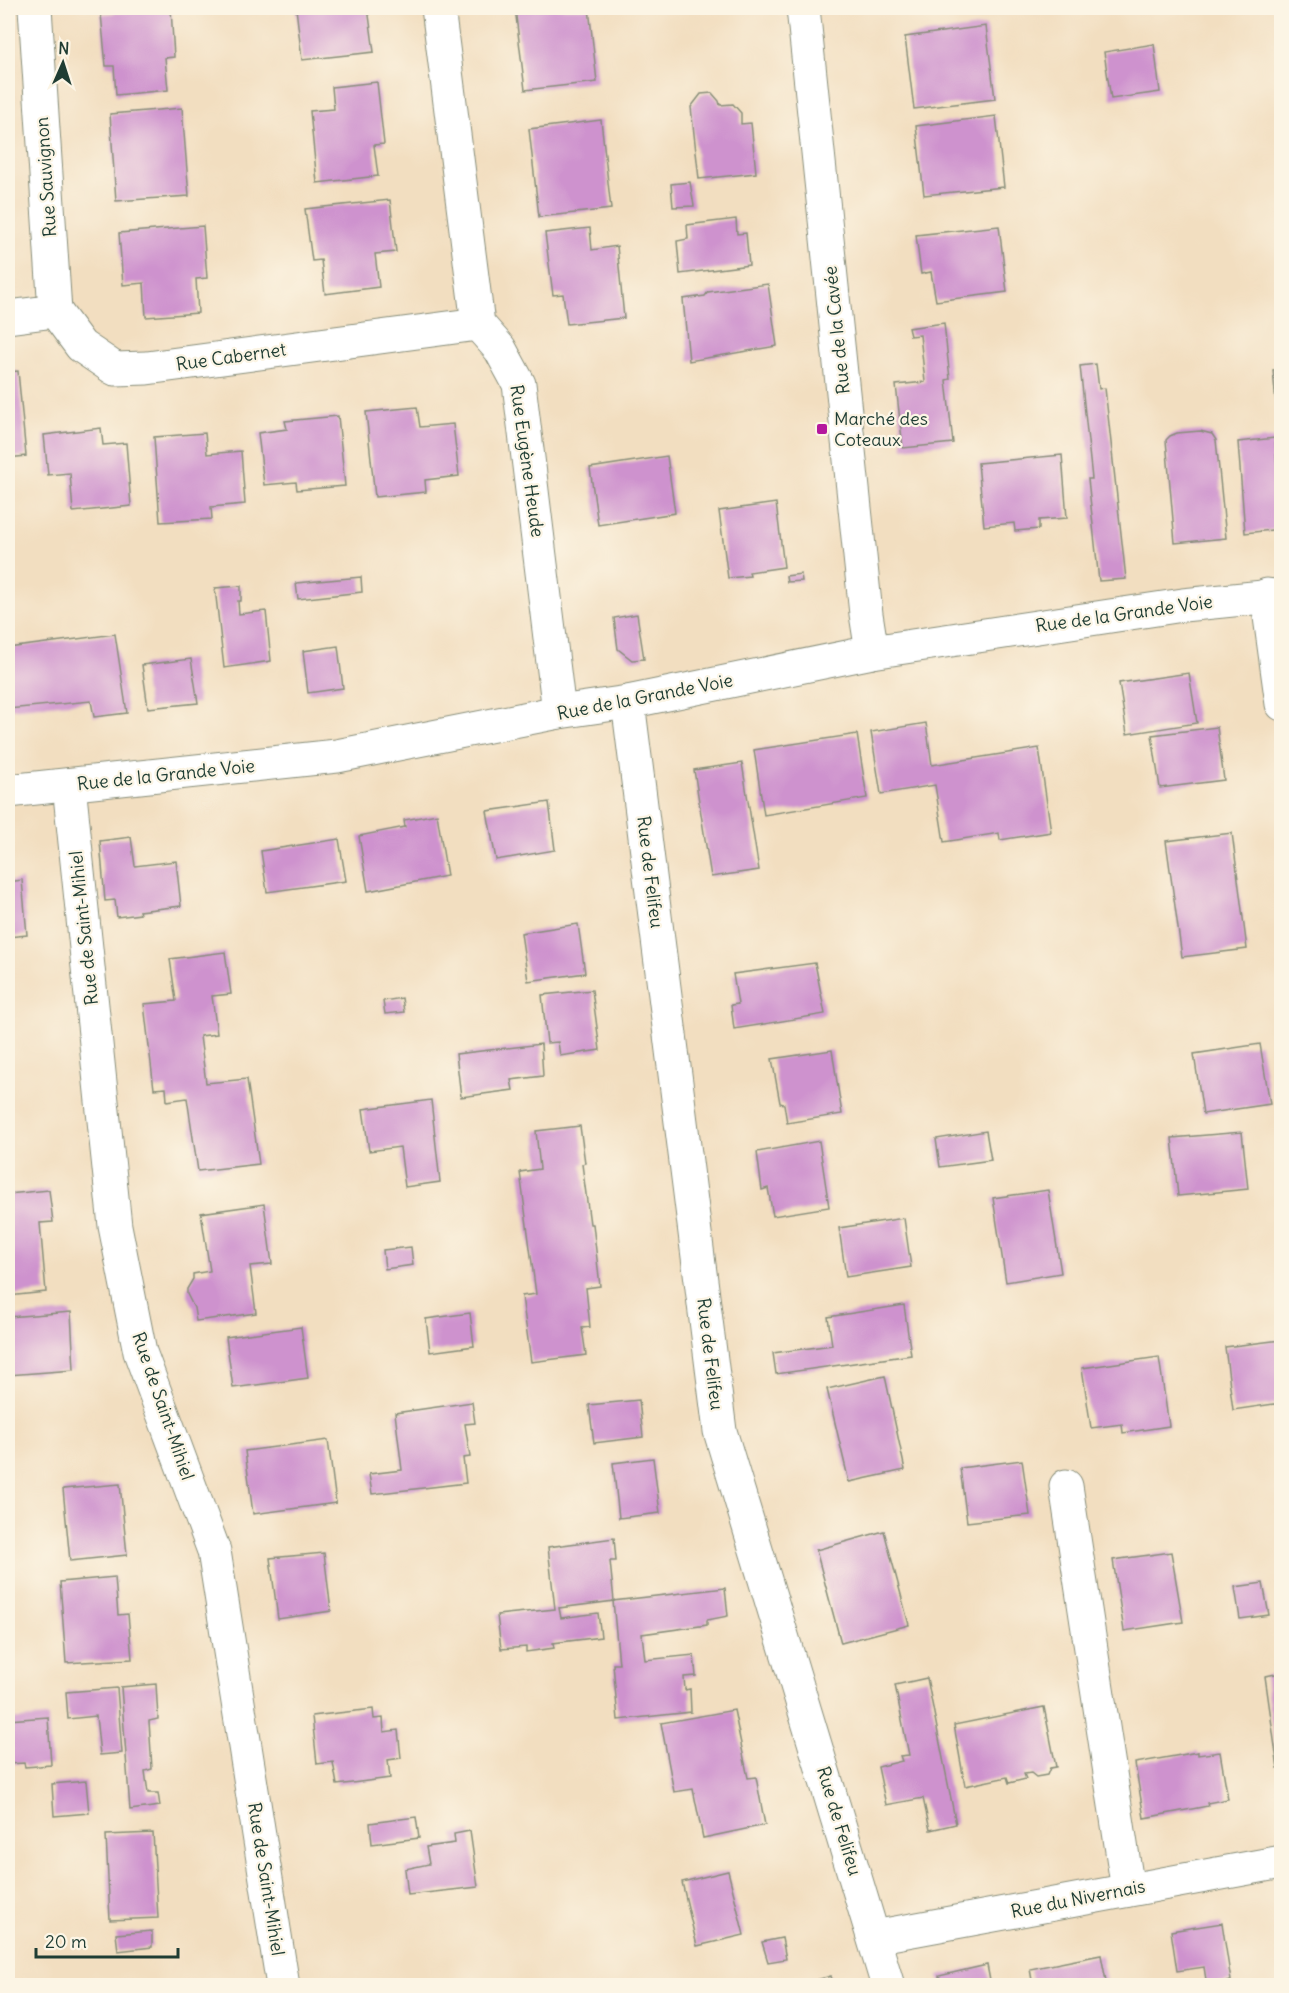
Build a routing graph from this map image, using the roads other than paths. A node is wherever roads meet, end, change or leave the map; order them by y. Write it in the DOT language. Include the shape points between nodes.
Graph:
graph roads {
  1 [pos="35,8"];
  2 [pos="438,8"];
  3 [pos="803,8"];
  4 [pos="55,311"];
  5 [pos="8,317"];
  6 [pos="478,324"];
  7 [pos="1274,595"];
  8 [pos="872,652"];
  9 [pos="628,702"];
  10 [pos="1281,704"];
  11 [pos="559,712"];
  12 [pos="69,785"];
  13 [pos="8,791"];
  14 [pos="1066,1486"];
  15 [pos="1281,1862"];
  16 [pos="1128,1890"];
  17 [pos="874,1937"];
  18 [pos="283,1986"];
  19 [pos="888,1986"];
  1 -- 4 [label="street, Rue Sauvignon"];
  2 -- 6 [label="street"];
  3 -- 8 [label="street, Rue de la Cavée"];
  4 -- 5 [label="street"];
  4 -- 6 [label="street, Rue Cabernet" via="81,346 115,369 147,369"];
  6 -- 11 [label="street, Rue Eugène Heude" via="500,349 519,384"];
  7 -- 8 [label="street, Rue de la Grande Voie" via="1172,606"];
  7 -- 10 [label="street"];
  8 -- 9 [label="street, Rue de la Grande Voie"];
  9 -- 11 [label="street, Rue de la Grande Voie"];
  9 -- 17 [label="street, Rue de Felifeu" via="720,1431"];
  11 -- 12 [label="street, Rue de la Grande Voie" via="337,756"];
  12 -- 13 [label="street, Rue de la Grande Voie"];
  12 -- 18 [label="street, Rue de Saint-Mihiel" via="115,1226 140,1352 214,1551"];
  14 -- 16 [label="street"];
  15 -- 16 [label="street, Rue du Nivernais"];
  16 -- 17 [label="street, Rue du Nivernais"];
  17 -- 19 [label="street, Rue de Felifeu"];
}
